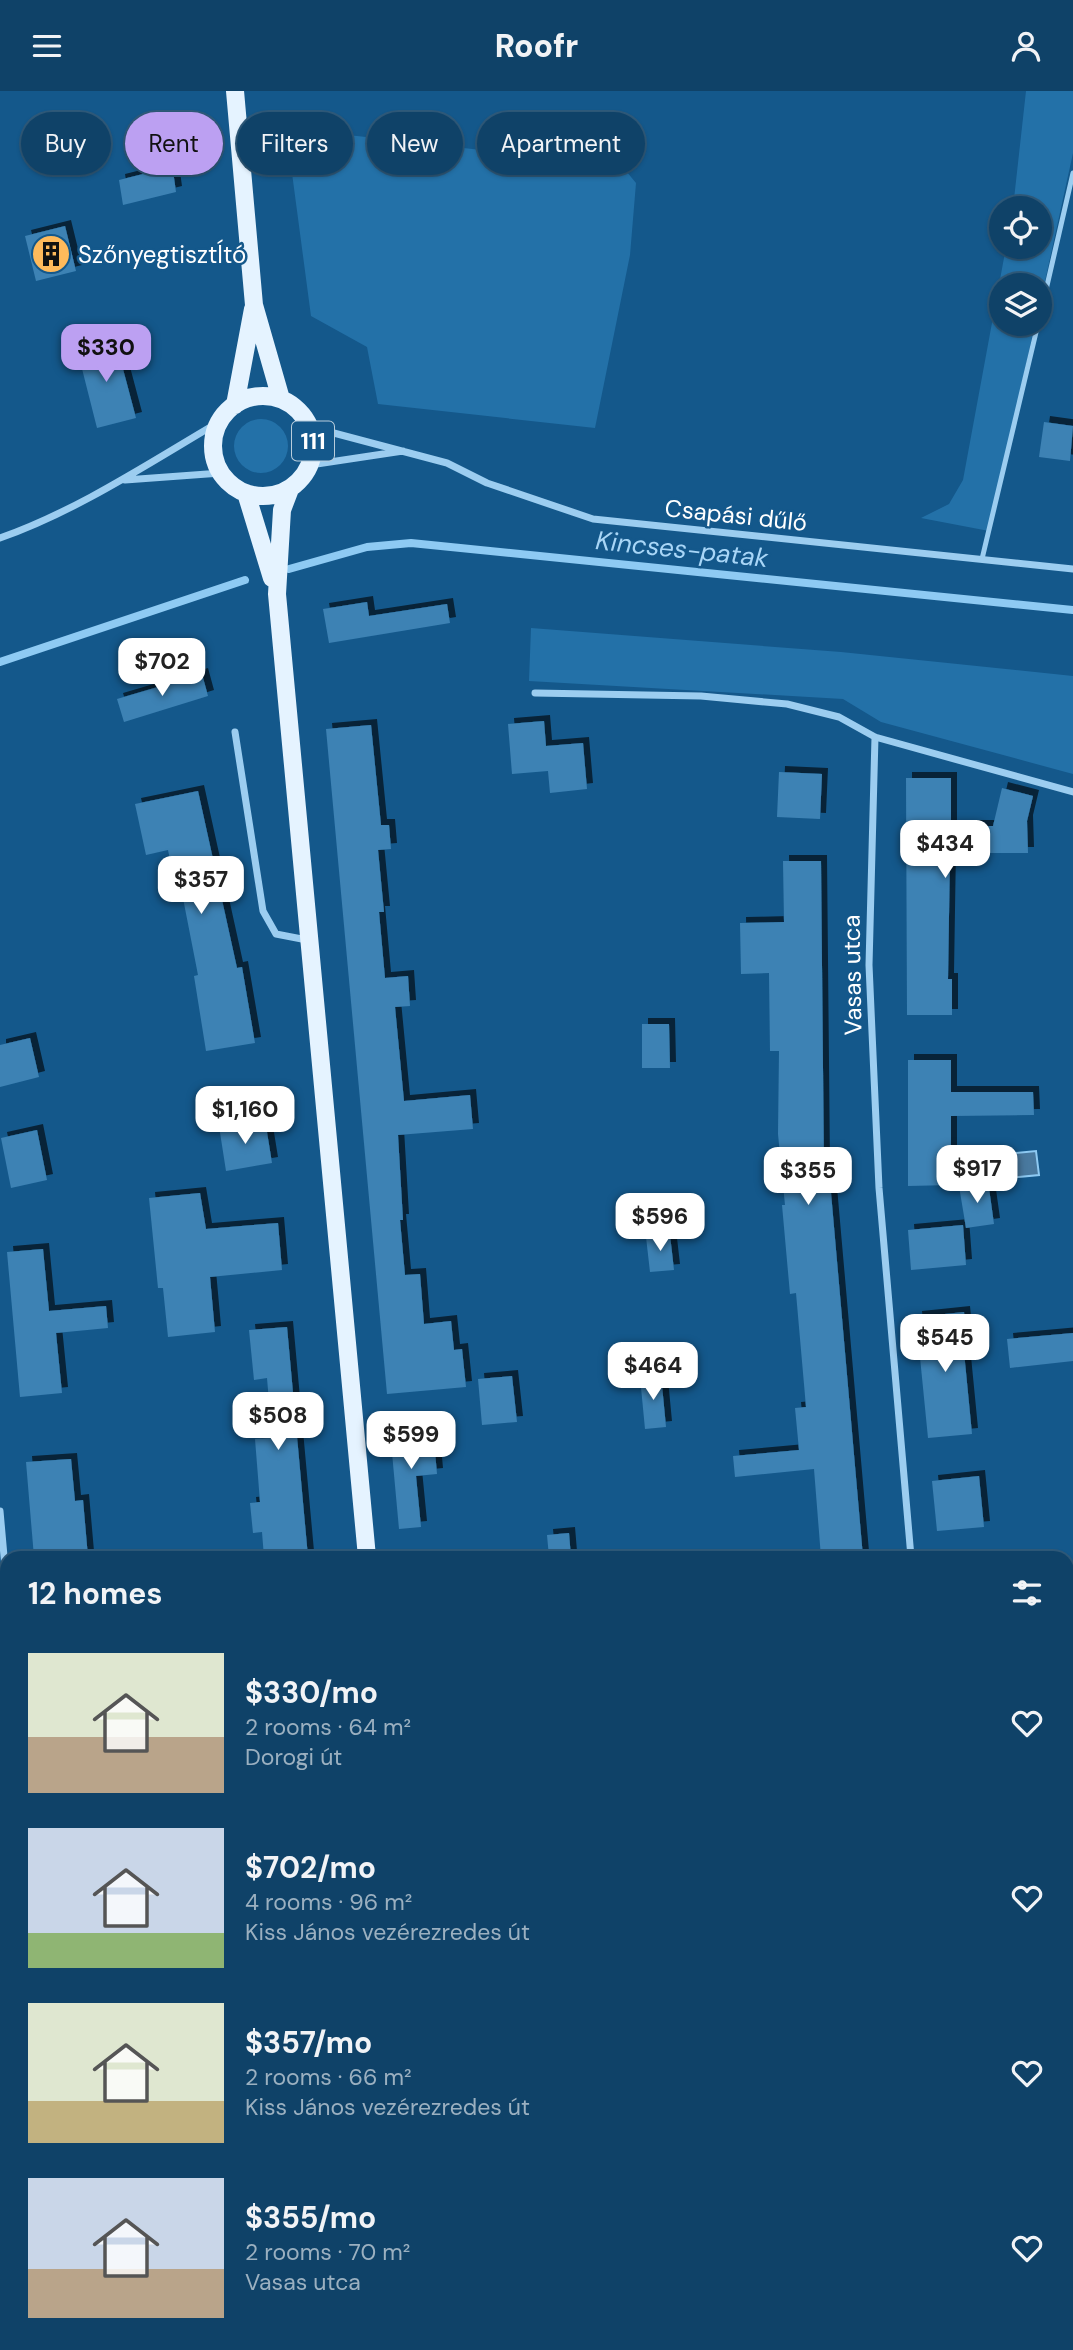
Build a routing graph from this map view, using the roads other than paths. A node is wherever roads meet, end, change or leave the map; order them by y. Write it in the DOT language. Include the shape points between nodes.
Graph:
graph roads {
  1 [pos="235,91"];
  2 [pos="1073,173"];
  3 [pos="1050,273"];
  4 [pos="254,305"];
  5 [pos="1035,336"];
  6 [pos="281,399"];
  7 [pos="235,405"];
  8 [pos="219,422"];
  9 [pos="307,422"];
  10 [pos="407,450"];
  11 [pos="310,465"];
  12 [pos="221,473"];
  13 [pos="121,480"];
  14 [pos="290,489"];
  15 [pos="246,493"];
  16 [pos="0,538"];
  17 [pos="270,542"];
  18 [pos="982,559"];
  19 [pos="1073,569"];
  20 [pos="535,694"];
  21 [pos="234,732"];
  22 [pos="875,737"];
  23 [pos="1073,792"];
  24 [pos="312,940"];
  25 [pos="0,1511"];
  26 [pos="4,1551"];
  27 [pos="365,1551"];
  28 [pos="910,1551"];
  1 -- 4 [label="main road, 111"];
  2 -- 3 [label="lane"];
  4 -- 6 [label="main road, 111"];
  4 -- 7 [label="main road, 111"];
  5 -- 18 [label="lane"];
  6 -- 7 [label="main road, 111" via="249,397"];
  6 -- 9 [label="main road, 111"];
  7 -- 8 [label="main road"];
  8 -- 12 [label="main road" via="213,448"];
  8 -- 13 [label="street"];
  9 -- 10 [label="street, Csapási dűlő"];
  9 -- 11 [label="main road, 111" via="313,443"];
  10 -- 11 [label="street, Csapási dűlő"];
  10 -- 18 [label="street, Csapási dűlő" via="593,519"];
  11 -- 14 [label="main road, 111"];
  12 -- 13 [label="street"];
  12 -- 15 [label="main road"];
  13 -- 16 [label="street"];
  14 -- 15 [label="main road, 111" via="275,495"];
  14 -- 17 [label="main road, 111"];
  15 -- 17 [label="main road, 111"];
  17 -- 24 [label="main road, 111"];
  18 -- 19 [label="street, Csapási dűlő"];
  20 -- 22 [label="street" via="701,696 788,704 839,717"];
  21 -- 24 [label="street" via="263,911 276,934"];
  22 -- 23 [label="street"];
  22 -- 28 [label="street, Vasas utca" via="869,979 879,1188"];
  24 -- 27 [label="main road, 111"];
  25 -- 26 [label="street"];
}
